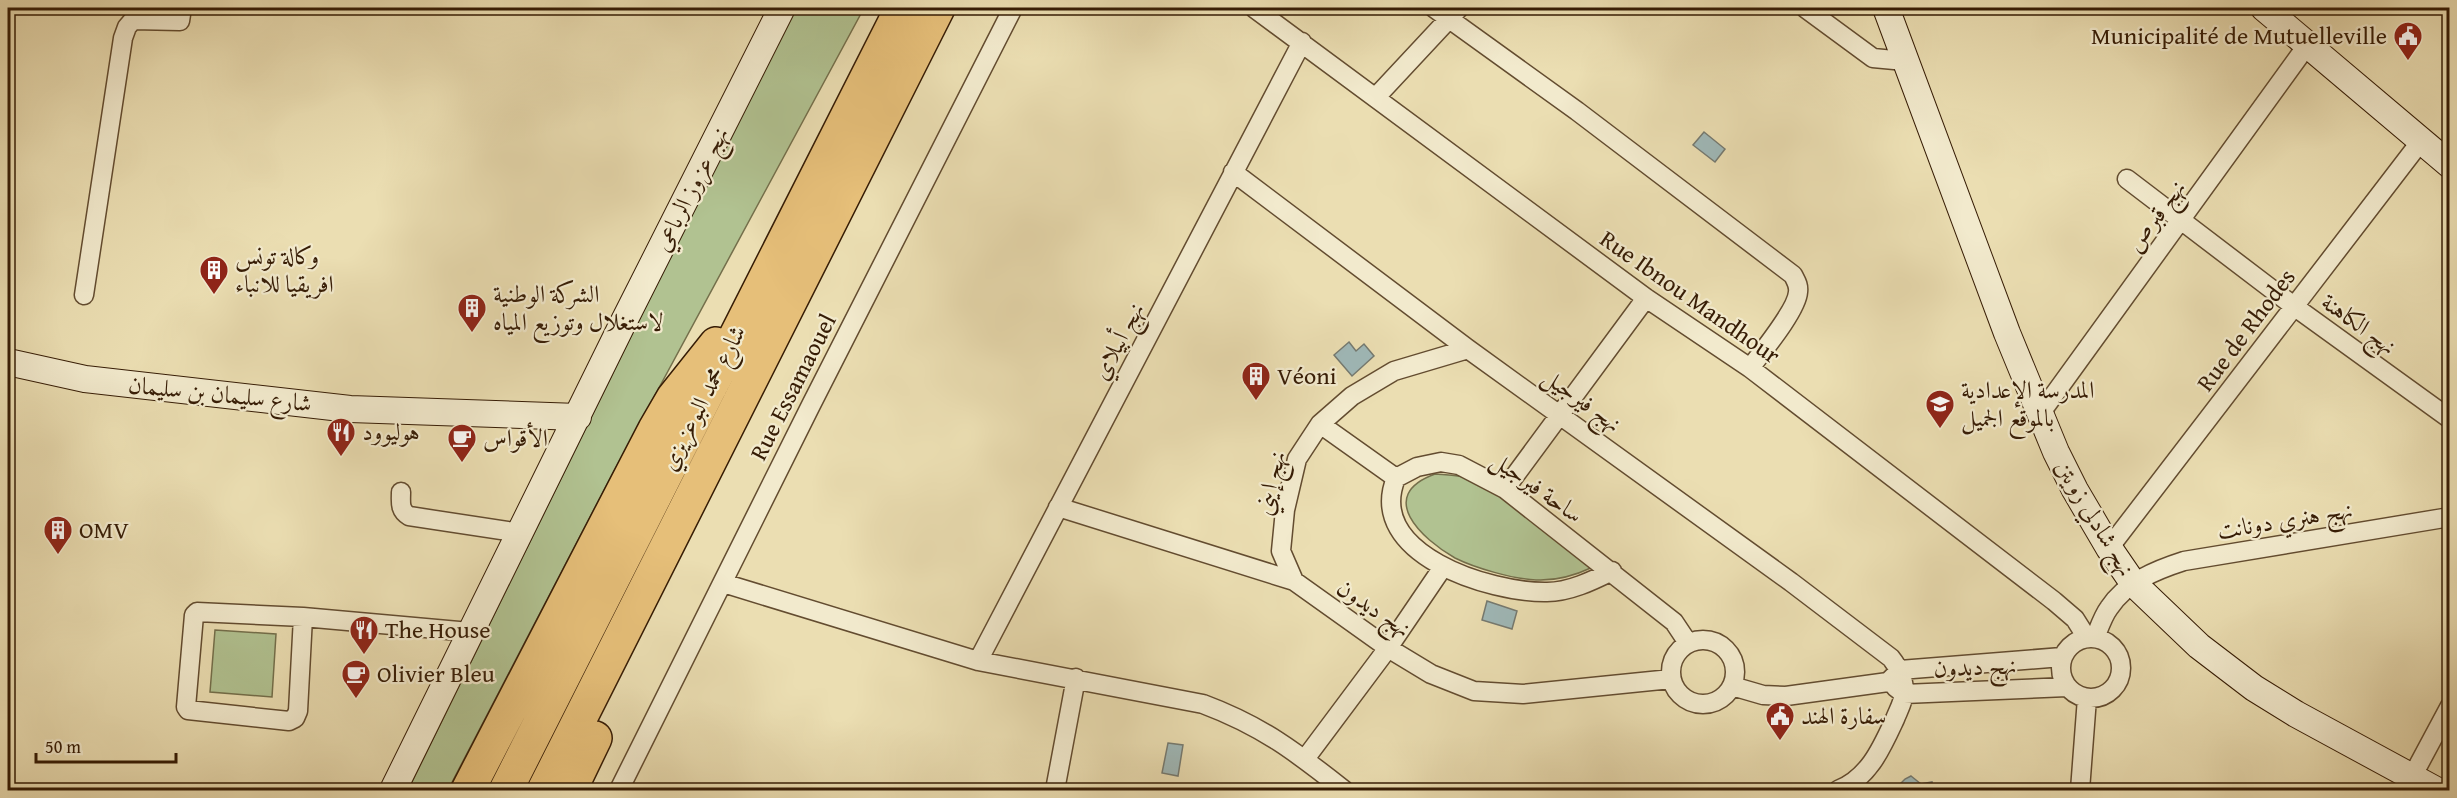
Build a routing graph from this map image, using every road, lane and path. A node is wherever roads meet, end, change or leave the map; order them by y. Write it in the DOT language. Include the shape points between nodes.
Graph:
graph roads {
  1 [pos="182,8"];
  2 [pos="782,8"];
  3 [pos="902,8"];
  4 [pos="938,8"];
  5 [pos="1013,8"];
  6 [pos="1254,8"];
  7 [pos="1805,8"];
  8 [pos="1886,8"];
  9 [pos="1447,11"];
  10 [pos="2277,12"];
  11 [pos="1302,42"];
  12 [pos="2308,44"];
  13 [pos="1905,61"];
  14 [pos="1376,97"];
  15 [pos="2421,141"];
  16 [pos="2450,165"];
  17 [pos="1233,172"];
  18 [pos="2127,179"];
  19 [pos="2182,221"];
  20 [pos="84,295"];
  21 [pos="1646,298"];
  22 [pos="2295,307"];
  23 [pos="745,315"];
  24 [pos="1468,349"];
  25 [pos="8,362"];
  26 [pos="1750,368"];
  27 [pos="1561,414"];
  28 [pos="2040,414"];
  29 [pos="578,417"];
  30 [pos="2450,419"];
  31 [pos="1320,424"];
  32 [pos="1396,478"];
  33 [pos="1505,489"];
  34 [pos="402,492"];
  35 [pos="1059,507"];
  36 [pos="2450,517"];
  37 [pos="521,533"];
  38 [pos="2109,548"];
  39 [pos="1443,567"];
  40 [pos="1612,571"];
  41 [pos="1294,581"];
  42 [pos="723,583"];
  43 [pos="2133,583"];
  44 [pos="303,617"];
  45 [pos="470,632"];
  46 [pos="2091,638"];
  47 [pos="1688,643"];
  48 [pos="1388,648"];
  49 [pos="2062,657"];
  50 [pos="610,661"];
  51 [pos="978,662"];
  52 [pos="1894,676"];
  53 [pos="1076,678"];
  54 [pos="1671,679"];
  55 [pos="1732,686"];
  56 [pos="2067,687"];
  57 [pos="1904,694"];
  58 [pos="2086,698"];
  59 [pos="2450,706"];
  60 [pos="1305,759"];
  61 [pos="2412,777"];
  62 [pos="393,790"];
  63 [pos="468,790"];
  64 [pos="506,790"];
  65 [pos="544,790"];
  66 [pos="570,790"];
  67 [pos="619,790"];
  68 [pos="1055,790"];
  69 [pos="1344,790"];
  70 [pos="1838,790"];
  71 [pos="2081,790"];
  72 [pos="2436,790"];
  1 -- 20 [label="street" via="180,21 133,20 123,38"];
  2 -- 29 [label="street, نهج عزوز الرباعي"];
  3 -- 23 [label="highway, شارع محمد البوعزيزي"];
  4 -- 50 [label="highway, شارع محمد البوعزيزي"];
  5 -- 42 [label="street, Rue Essamaouel"];
  6 -- 11 [label="street, Rue Ibnou Mandhour"];
  7 -- 13 [label="street" via="1874,58"];
  8 -- 13 [label="street, نهج شادلي زويتن"];
  9 -- 14 [label="street"];
  9 -- 26 [label="street" via="1793,275 1798,294 1793,307"];
  10 -- 12 [label="street"];
  11 -- 14 [label="street, Rue Ibnou Mandhour"];
  11 -- 17 [label="street, نهج أبيلاي"];
  12 -- 15 [label="street"];
  12 -- 19 [label="street, نهج قبرص"];
  13 -- 28 [label="street, نهج شادلي زويتن"];
  14 -- 21 [label="street, Rue Ibnou Mandhour"];
  15 -- 16 [label="street"];
  15 -- 22 [label="street, Rue de Rhodes"];
  17 -- 24 [label="street, نهج فيرجيل"];
  17 -- 35 [label="street, نهج أبيلاي"];
  18 -- 19 [label="street, نهج الكاهنة"];
  19 -- 22 [label="street, نهج الكاهنة"];
  19 -- 28 [label="street, نهج قبرص"];
  21 -- 26 [label="street, Rue Ibnou Mandhour"];
  21 -- 27 [label="street"];
  22 -- 30 [label="street, نهج الكاهنة"];
  22 -- 38 [label="street, Rue de Rhodes"];
  23 -- 63 [label="highway" via="695,368 655,429"];
  23 -- 64 [label="highway, شارع محمد البوعزيزي"];
  24 -- 27 [label="street, نهج فيرجيل"];
  24 -- 31 [label="street, نهج إيني" via="1394,371 1352,396"];
  25 -- 29 [label="street, شارع سليمان بن سليمان" via="84,379 350,409"];
  26 -- 46 [label="street, Rue Ibnou Mandhour" via="2054,601"];
  27 -- 33 [label="street"];
  27 -- 52 [label="street, نهج فيرجيل" via="1867,639 1891,658"];
  28 -- 38 [label="street, نهج شادلي زويتن" via="2075,490"];
  29 -- 37 [label="street, نهج عزوز الرباعي"];
  31 -- 32 [label="street"];
  31 -- 41 [label="street, نهج إيني" via="1297,459 1285,510 1281,550"];
  32 -- 33 [label="street, ساحة فيرجيل" via="1417,466 1442,462 1459,465"];
  32 -- 39 [label="street" via="1390,492 1393,519 1401,535"];
  33 -- 40 [label="street, ساحة فيرجيل"];
  34 -- 37 [label="street" via="401,506 409,516"];
  35 -- 41 [label="street, نهج ديدون"];
  35 -- 51 [label="street, نهج أبيلاي"];
  36 -- 43 [label="street, نهج هنري دونانت" via="2184,561"];
  37 -- 45 [label="street, نهج عزوز الرباعي"];
  38 -- 43 [label="street, نهج شادلي زويتن"];
  39 -- 40 [label="street" via="1498,585 1548,592 1578,586"];
  39 -- 48 [label="street"];
  40 -- 47 [label="street, ساحة فيرجيل" via="1674,622"];
  41 -- 48 [label="street, نهج ديدون"];
  42 -- 51 [label="street"];
  42 -- 67 [label="street, Rue Essamaouel"];
  43 -- 46 [label="street, نهج هنري دونانت" via="2109,607"];
  43 -- 61 [label="street, نهج شادلي زويتن" via="2199,646 2254,688"];
  44 -- 44 [label="street" via="195,614 188,710 289,721 295,718"];
  44 -- 45 [label="street"];
  45 -- 62 [label="street, نهج عزوز الرباعي"];
  46 -- 49 [label="street" via="2077,641"];
  46 -- 58 [label="street" via="2112,646 2118,654 2121,672 2113,689 2096,698"];
  47 -- 54 [label="street" via="1673,658"];
  47 -- 55 [label="street" via="1705,639 1723,646 1735,665"];
  48 -- 54 [label="street, نهج ديدون" via="1431,674 1474,691 1523,694"];
  48 -- 60 [label="street"];
  49 -- 52 [label="street, نهج ديدون"];
  49 -- 56 [label="street" via="2060,668"];
  50 -- 65 [label="highway, شارع محمد البوعزيزي"];
  50 -- 66 [label="highway" via="595,738"];
  51 -- 53 [label="street"];
  52 -- 55 [label="street, نهج ديدون" via="1786,696 1762,695"];
  52 -- 57 [label="street"];
  53 -- 60 [label="street" via="1203,704 1268,733"];
  53 -- 68 [label="street"];
  54 -- 55 [label="street" via="1682,698 1692,703 1720,699"];
  56 -- 57 [label="street, نهج ديدون"];
  56 -- 58 [label="street"];
  57 -- 70 [label="street" via="1878,756 1859,777"];
  58 -- 71 [label="street"];
  59 -- 61 [label="street"];
  60 -- 69 [label="street"];
  61 -- 72 [label="street, نهج شادلي زويتن"];
}
